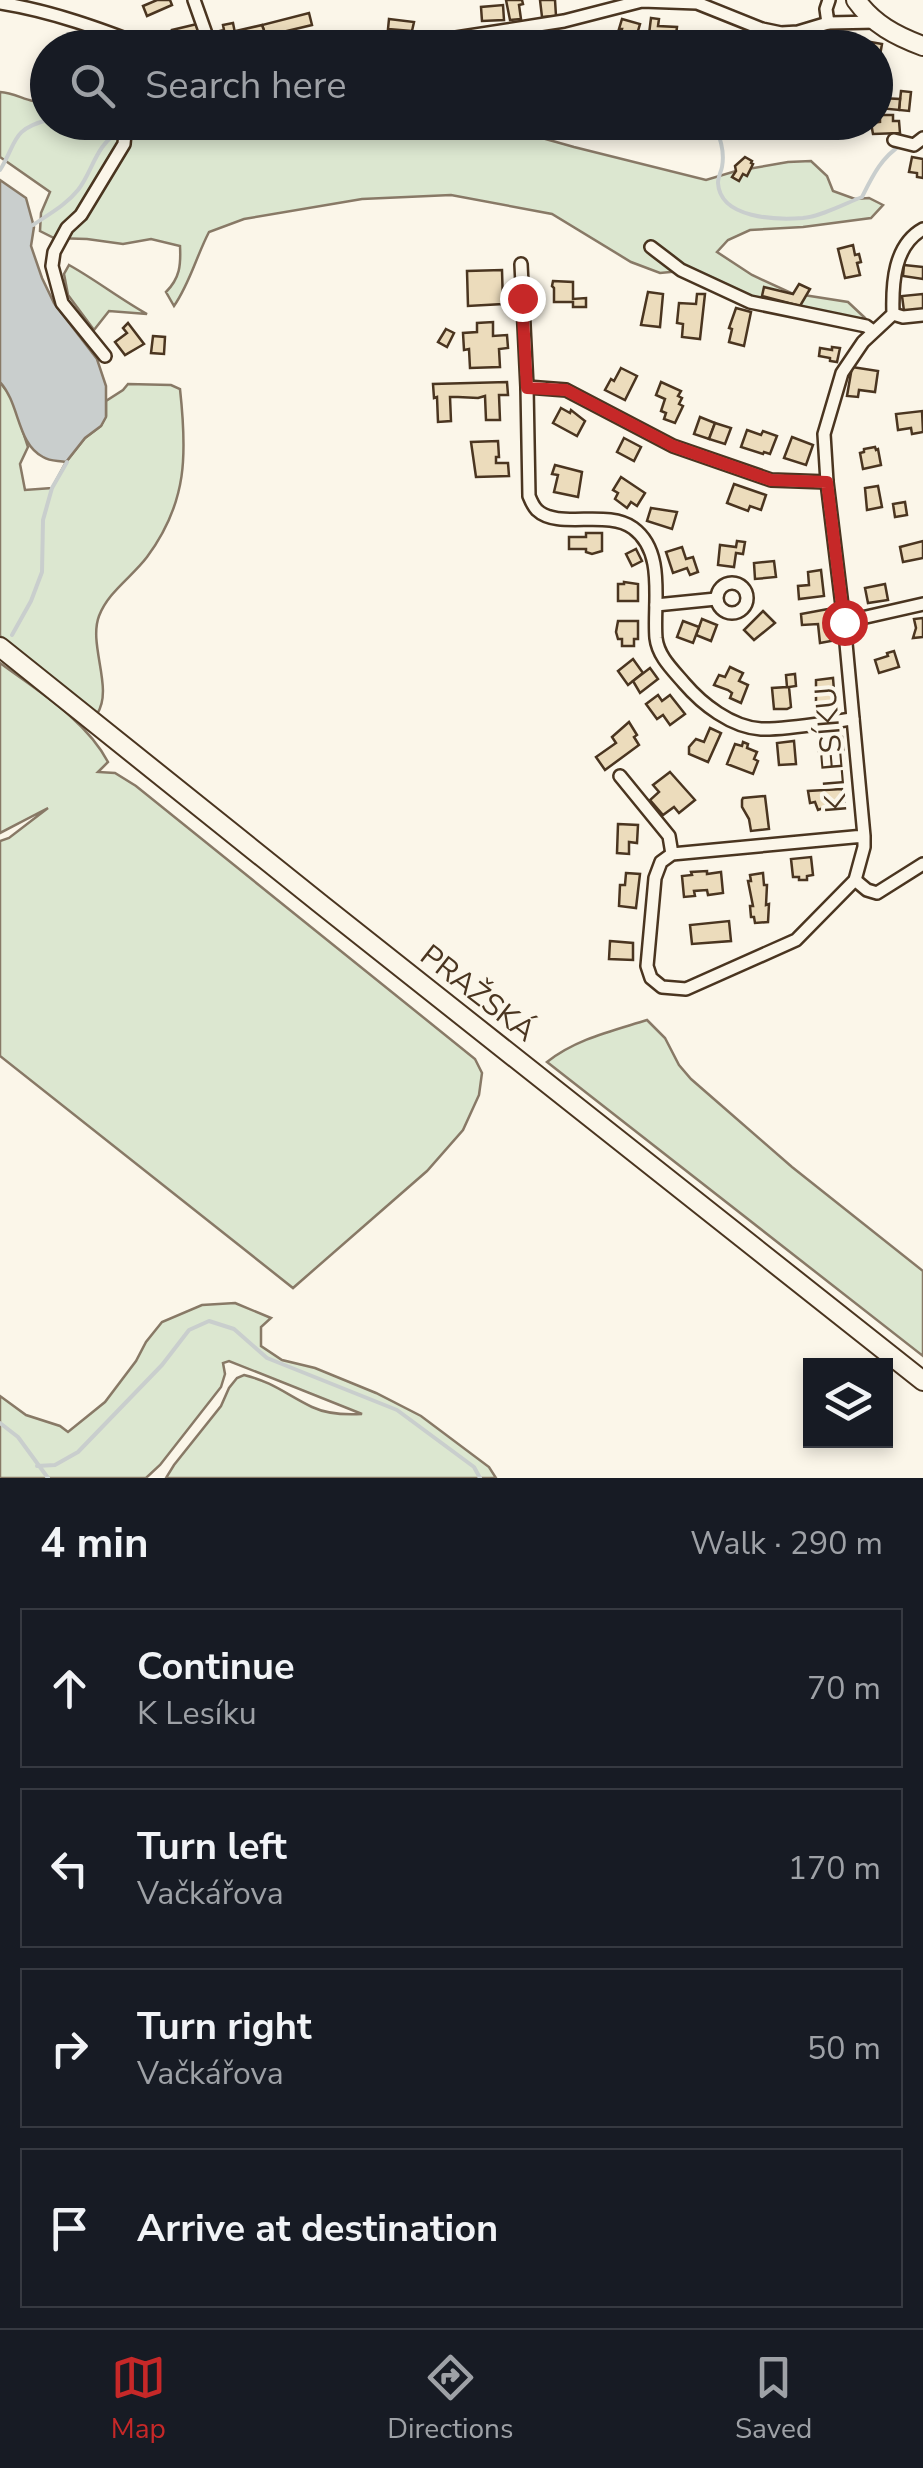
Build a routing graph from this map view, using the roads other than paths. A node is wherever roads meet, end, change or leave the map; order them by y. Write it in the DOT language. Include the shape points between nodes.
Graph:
graph roads {
  1 [pos="194,0"];
  2 [pos="829,0"];
  3 [pos="856,0"];
  4 [pos="0,3"];
  5 [pos="876,22"];
  6 [pos="828,24"];
  7 [pos="98,30"];
  8 [pos="205,30"];
  9 [pos="507,30"];
  10 [pos="762,30"];
  11 [pos="806,30"];
  12 [pos="888,30"];
  13 [pos="893,34"];
  14 [pos="923,46"];
  15 [pos="923,138"];
  16 [pos="124,140"];
  17 [pos="901,141"];
  18 [pos="923,229"];
  19 [pos="651,247"];
  20 [pos="521,264"];
  21 [pos="894,314"];
  22 [pos="923,315"];
  23 [pos="873,331"];
  24 [pos="105,356"];
  25 [pos="527,388"];
  26 [pos="827,482"];
  27 [pos="716,599"];
  28 [pos="923,604"];
  29 [pos="656,605"];
  30 [pos="844,622"];
  31 [pos="0,646"];
  32 [pos="853,719"];
  33 [pos="620,776"];
  34 [pos="864,836"];
  35 [pos="672,854"];
  36 [pos="923,864"];
  37 [pos="855,880"];
  38 [pos="923,1381"];
  1 -- 8 [label="street"];
  2 -- 6 [label="street"];
  3 -- 5 [label="main road"];
  4 -- 7 [label="street"];
  5 -- 6 [label="street"];
  5 -- 12 [label="main road"];
  6 -- 11 [label="street"];
  9 -- 10 [label="street" via="642,0 697,3"];
  13 -- 14 [label="main road"];
  15 -- 17 [label="street" via="914,145"];
  16 -- 24 [label="street" via="67,228 52,266 62,303"];
  18 -- 21 [label="street" via="903,246"];
  19 -- 23 [label="street" via="681,270 750,302"];
  20 -- 25 [label="street"];
  21 -- 22 [label="street"];
  21 -- 23 [label="street, K LESÍKU"];
  23 -- 26 [label="street, K LESÍKU" via="842,374 827,417"];
  25 -- 26 [label="street" via="566,390 673,446 771,480"];
  25 -- 29 [label="street" via="529,496 537,510 633,528 648,544"];
  26 -- 30 [label="street, K LESÍKU"];
  27 -- 29 [label="street"];
  28 -- 30 [label="street"];
  29 -- 32 [label="street" via="656,642 664,660 702,704 761,728"];
  30 -- 32 [label="street, K LESÍKU"];
  31 -- 38 [label="main road, PRAŽSKÁ"];
  32 -- 34 [label="street, K LESÍKU"];
  33 -- 35 [label="street" via="669,836"];
  34 -- 35 [label="street"];
  34 -- 37 [label="street, K LESÍKU"];
  35 -- 37 [label="street" via="655,878 647,966 662,988 686,989 796,940"];
  36 -- 37 [label="street" via="877,893"];
}
